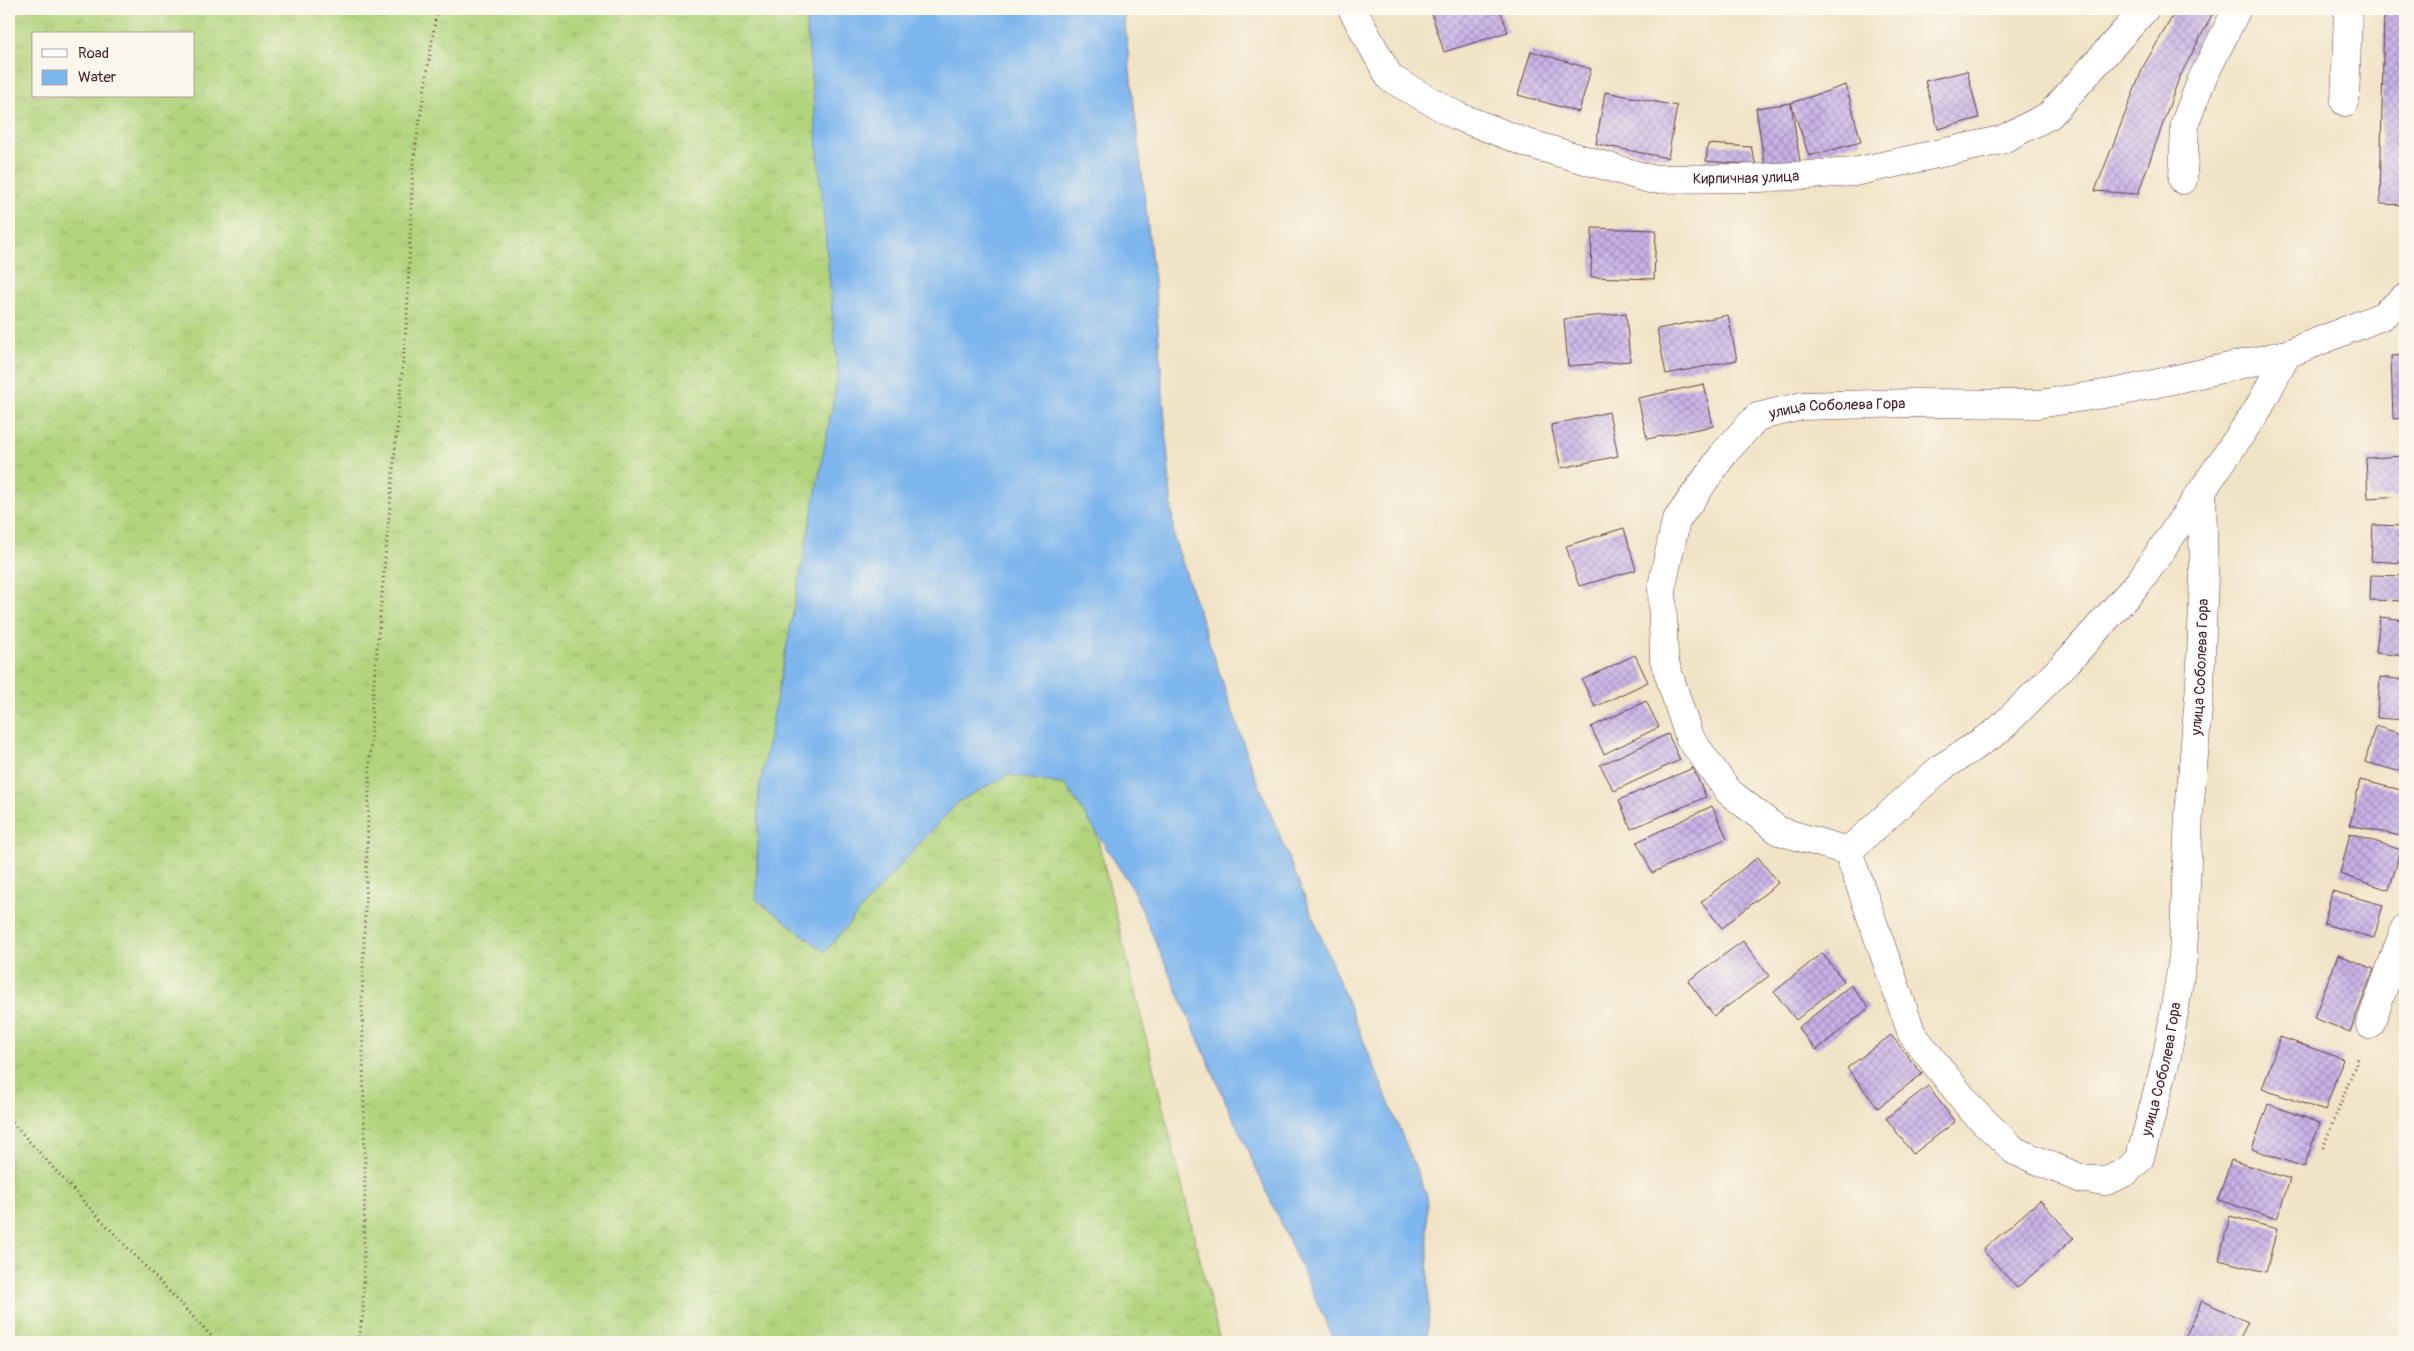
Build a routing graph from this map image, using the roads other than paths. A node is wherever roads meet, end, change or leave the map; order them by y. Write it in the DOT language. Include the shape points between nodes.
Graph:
graph roads {
  1 [pos="1352,9"];
  2 [pos="2145,9"];
  3 [pos="2237,9"];
  4 [pos="2348,9"];
  5 [pos="2345,102"];
  6 [pos="2183,180"];
  7 [pos="2405,298"];
  8 [pos="2288,354"];
  9 [pos="2202,492"];
  10 [pos="1848,851"];
  11 [pos="2405,928"];
  12 [pos="2370,1025"];
  1 -- 2 [label="street, Кирпичная улица" via="1390,78 1457,116 1527,143 1650,179 1759,178 1854,172 2001,140 2050,115"];
  3 -- 6 [label="street" via="2202,79 2185,123"];
  4 -- 5 [label="street"];
  7 -- 8 [label="street, улица Соболева Гора" via="2382,316"];
  8 -- 9 [label="street" via="2258,409"];
  8 -- 10 [label="street, улица Соболева Гора" via="2123,391 2039,404 1913,402 1802,406 1757,417 1725,452 1676,521 1662,586 1664,660 1689,737 1729,792 1779,831"];
  9 -- 10 [label="street" via="2140,581 2068,662 1998,731 1941,768"];
  9 -- 10 [label="street, улица Соболева Гора" via="2204,574 2200,685 2189,813 2182,957 2167,1056 2140,1158 2126,1172 2106,1181 2082,1179 2015,1151 1973,1111 1912,1034"];
  11 -- 12 [label="street"];
}
